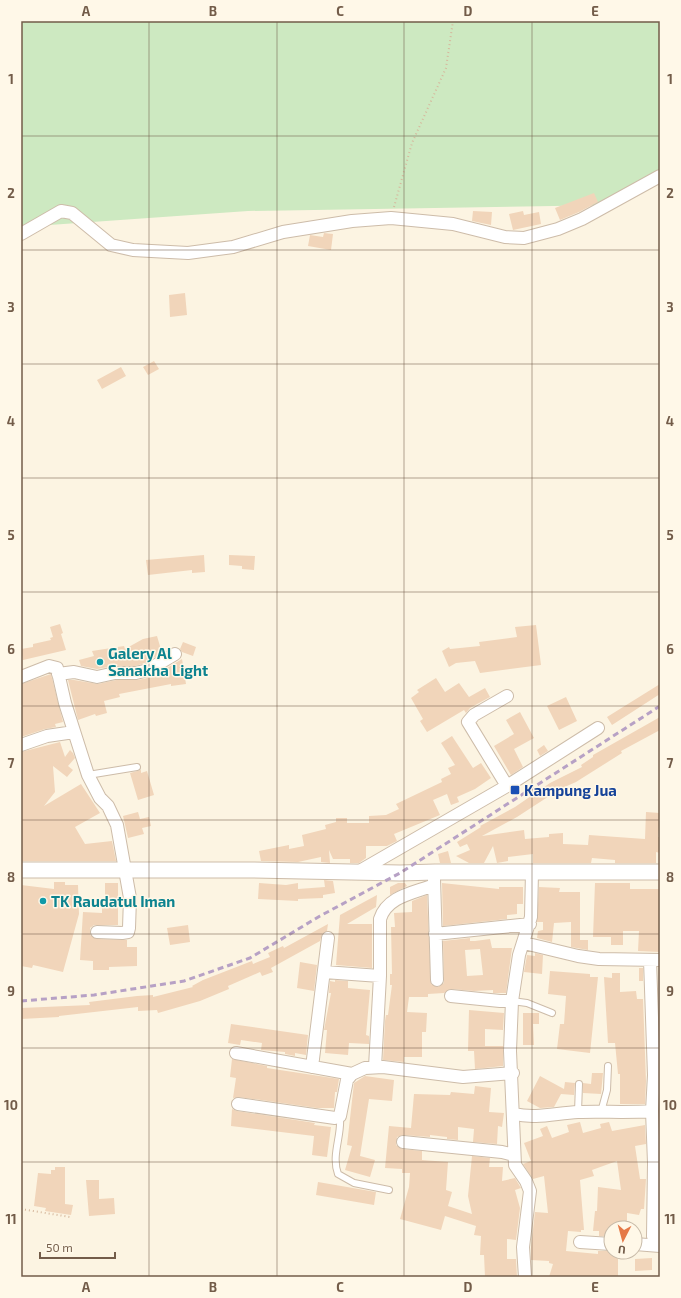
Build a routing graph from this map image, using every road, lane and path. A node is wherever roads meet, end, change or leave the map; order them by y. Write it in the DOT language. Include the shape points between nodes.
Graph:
graph roads {
  1 [pos="453,21"];
  2 [pos="660,176"];
  3 [pos="391,218"];
  4 [pos="21,234"];
  5 [pos="175,654"];
  6 [pos="58,674"];
  7 [pos="21,677"];
  8 [pos="507,696"];
  9 [pos="598,728"];
  10 [pos="74,732"];
  11 [pos="21,745"];
  12 [pos="138,767"];
  13 [pos="88,775"];
  14 [pos="507,786"];
  15 [pos="21,870"];
  16 [pos="126,871"];
  17 [pos="358,872"];
  18 [pos="532,872"];
  19 [pos="660,872"];
  20 [pos="434,878"];
  21 [pos="530,924"];
  22 [pos="97,932"];
  23 [pos="435,934"];
  24 [pos="328,938"];
  25 [pos="524,943"];
  26 [pos="655,960"];
  27 [pos="324,972"];
  28 [pos="380,976"];
  29 [pos="437,980"];
  30 [pos="451,996"];
  31 [pos="512,1001"];
  32 [pos="552,1013"];
  33 [pos="236,1053"];
  34 [pos="608,1066"];
  35 [pos="312,1067"];
  36 [pos="375,1067"];
  37 [pos="513,1073"];
  38 [pos="352,1074"];
  39 [pos="657,1075"];
  40 [pos="580,1084"];
  41 [pos="238,1104"];
  42 [pos="652,1111"];
  43 [pos="578,1112"];
  44 [pos="601,1112"];
  45 [pos="514,1114"];
  46 [pos="340,1116"];
  47 [pos="403,1142"];
  48 [pos="514,1155"];
  49 [pos="389,1190"];
  50 [pos="657,1196"];
  51 [pos="21,1209"];
  52 [pos="70,1217"];
  53 [pos="580,1242"];
  54 [pos="603,1243"];
  55 [pos="643,1245"];
  56 [pos="658,1246"];
  57 [pos="525,1277"];
  1 -- 3 [label="path" via="446,68 412,143"];
  2 -- 3 [label="street" via="582,219 531,237 505,237 453,224"];
  3 -- 4 [label="street" via="352,221 283,232 233,246 188,253 133,250 111,245 72,213 66,211 56,213"];
  5 -- 6 [label="street" via="148,670 136,673 115,673 97,677 74,672"];
  6 -- 7 [label="street" via="57,668 53,666"];
  6 -- 10 [label="street"];
  8 -- 14 [label="street" via="474,715 468,722"];
  9 -- 14 [label="street"];
  10 -- 11 [label="street" via="47,736"];
  10 -- 13 [label="street"];
  12 -- 13 [label="lane"];
  13 -- 16 [label="street" via="100,798 113,814"];
  14 -- 17 [label="street"];
  15 -- 16 [label="street"];
  16 -- 17 [label="street"];
  16 -- 22 [label="street" via="130,898 128,932"];
  17 -- 20 [label="street"];
  18 -- 19 [label="street"];
  18 -- 20 [label="street"];
  18 -- 21 [label="street"];
  20 -- 23 [label="street"];
  20 -- 28 [label="street" via="392,900 386,906 380,919"];
  21 -- 23 [label="street"];
  21 -- 25 [label="street"];
  23 -- 29 [label="street"];
  24 -- 27 [label="street"];
  25 -- 26 [label="street" via="599,959"];
  25 -- 31 [label="street" via="519,955"];
  26 -- 39 [label="street"];
  27 -- 28 [label="street"];
  27 -- 35 [label="street"];
  28 -- 36 [label="street"];
  30 -- 31 [label="street"];
  31 -- 32 [label="lane" via="527,1003"];
  31 -- 37 [label="street" via="510,1051"];
  33 -- 35 [label="street"];
  34 -- 44 [label="lane" via="607,1090"];
  35 -- 38 [label="street"];
  36 -- 37 [label="street" via="463,1077"];
  36 -- 38 [label="street"];
  37 -- 45 [label="street"];
  38 -- 46 [label="street" via="347,1080"];
  39 -- 42 [label="street"];
  40 -- 43 [label="lane"];
  41 -- 46 [label="street" via="328,1118"];
  42 -- 44 [label="street"];
  42 -- 50 [label="street"];
  43 -- 44 [label="street"];
  43 -- 45 [label="street" via="539,1117"];
  45 -- 48 [label="street"];
  46 -- 49 [label="lane" via="335,1166 338,1174 354,1183"];
  47 -- 48 [label="street"];
  48 -- 57 [label="street" via="515,1165 530,1191 523,1247"];
  50 -- 56 [label="street" via="653,1236"];
  51 -- 52 [label="path"];
  53 -- 54 [label="street"];
  55 -- 56 [label="street"];
}
